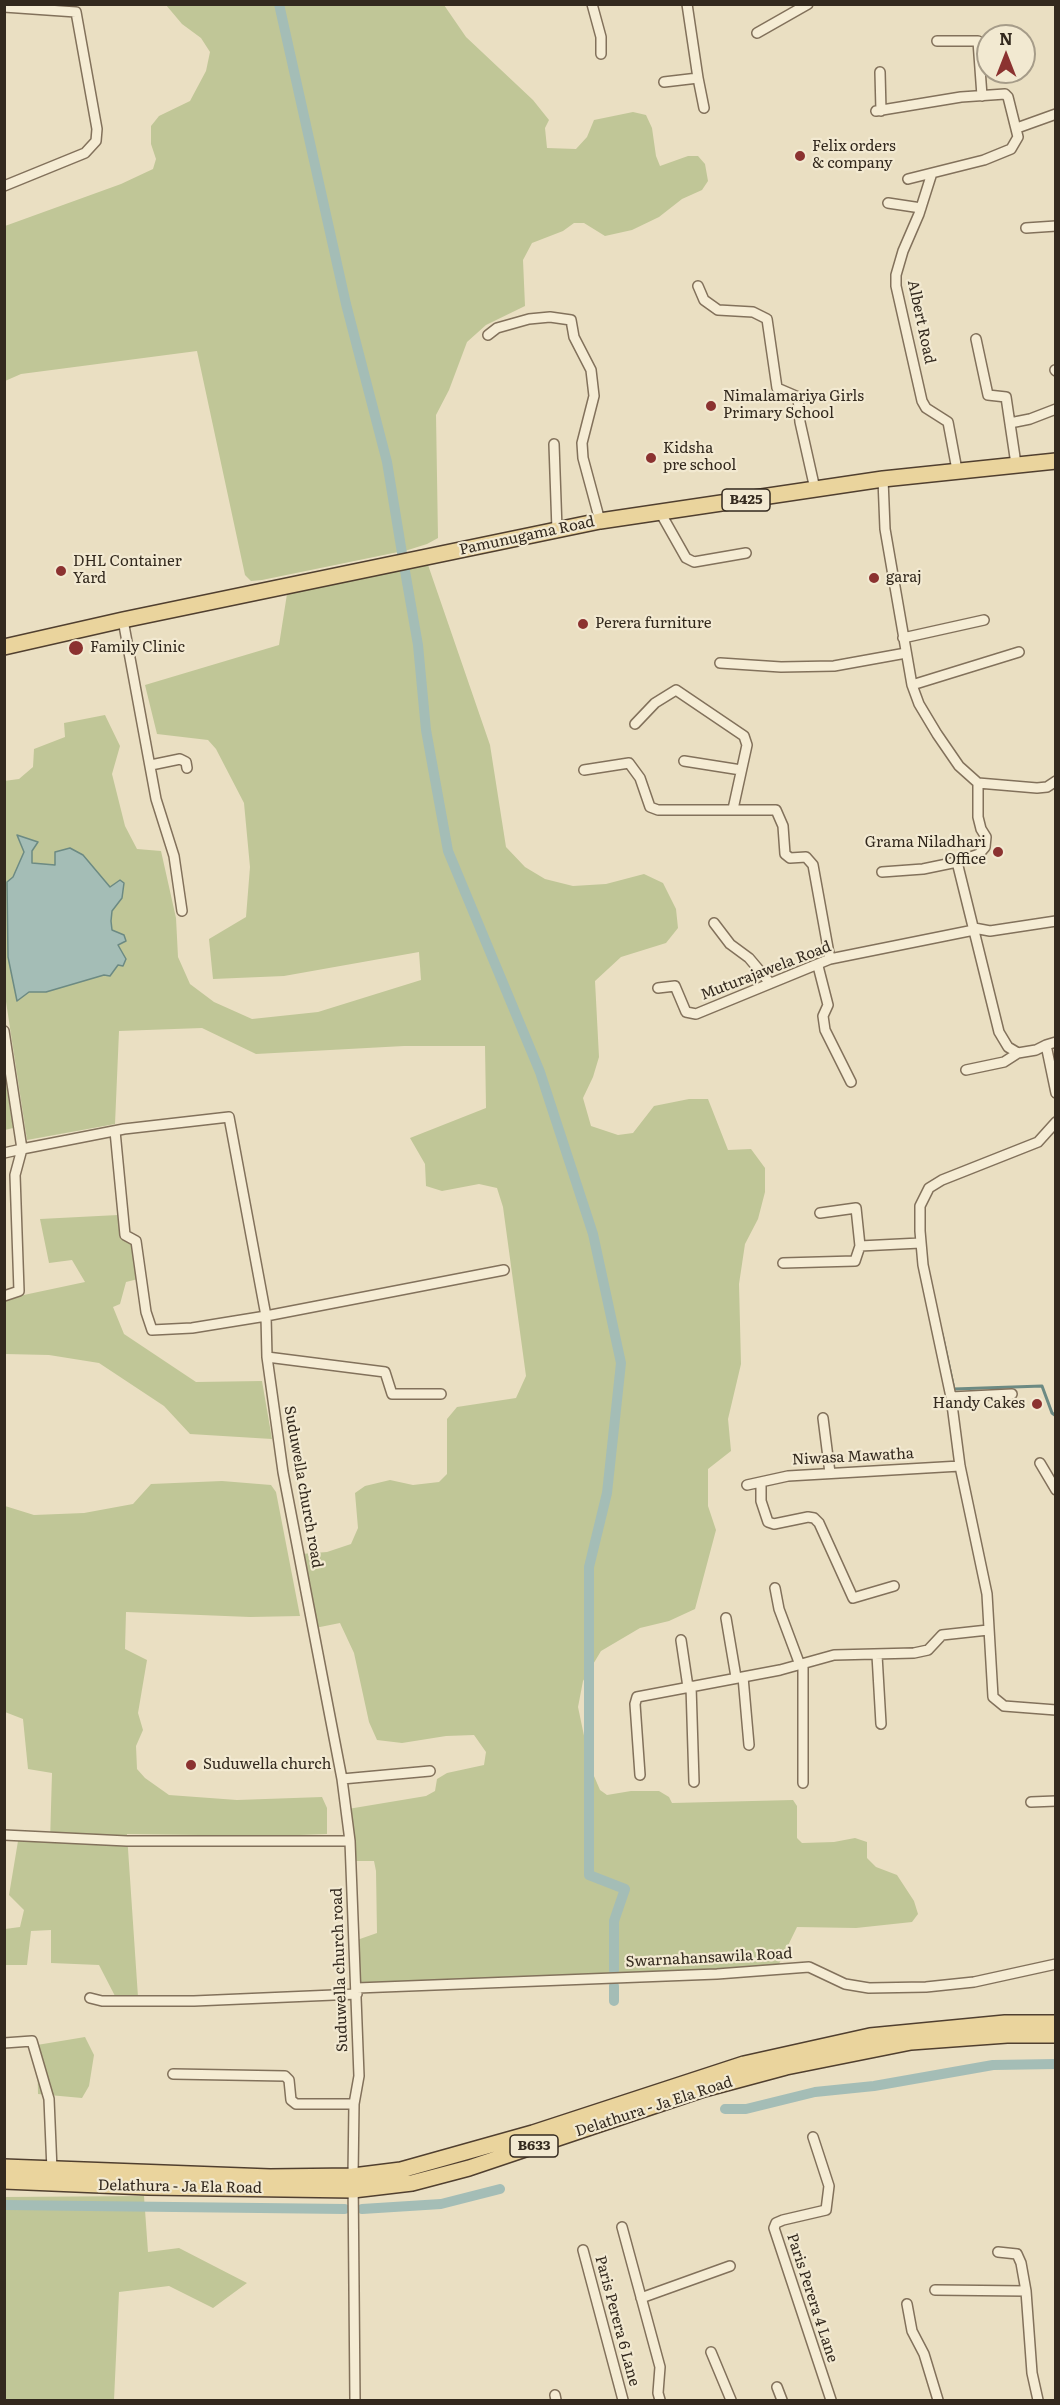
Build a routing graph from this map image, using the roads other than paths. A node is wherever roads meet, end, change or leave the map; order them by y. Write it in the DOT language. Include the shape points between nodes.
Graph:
graph roads {
  1 [pos="592,4"];
  2 [pos="687,4"];
  3 [pos="808,4"];
  4 [pos="4,7"];
  5 [pos="757,33"];
  6 [pos="937,41"];
  7 [pos="601,54"];
  8 [pos="880,72"];
  9 [pos="698,78"];
  10 [pos="664,82"];
  11 [pos="982,96"];
  12 [pos="704,108"];
  13 [pos="1056,114"];
  14 [pos="1017,128"];
  15 [pos="932,172"];
  16 [pos="908,179"];
  17 [pos="4,186"];
  18 [pos="888,203"];
  19 [pos="921,208"];
  20 [pos="1056,226"];
  21 [pos="1026,228"];
  22 [pos="698,286"];
  23 [pos="488,335"];
  24 [pos="976,339"];
  25 [pos="1056,409"];
  26 [pos="1010,423"];
  27 [pos="554,444"];
  28 [pos="1056,461"];
  29 [pos="1016,465"];
  30 [pos="957,470"];
  31 [pos="883,479"];
  32 [pos="815,489"];
  33 [pos="660,512"];
  34 [pos="600,521"];
  35 [pos="557,530"];
  36 [pos="746,553"];
  37 [pos="123,620"];
  38 [pos="984,620"];
  39 [pos="903,638"];
  40 [pos="4,648"];
  41 [pos="1019,652"];
  42 [pos="906,653"];
  43 [pos="720,663"];
  44 [pos="912,685"];
  45 [pos="635,724"];
  46 [pos="684,760"];
  47 [pos="151,765"];
  48 [pos="187,768"];
  49 [pos="584,770"];
  50 [pos="741,770"];
  51 [pos="1056,781"];
  52 [pos="978,783"];
  53 [pos="733,809"];
  54 [pos="957,862"];
  55 [pos="882,872"];
  56 [pos="182,912"];
  57 [pos="1056,921"];
  58 [pos="714,923"];
  59 [pos="974,929"];
  60 [pos="830,959"];
  61 [pos="818,966"];
  62 [pos="770,983"];
  63 [pos="658,988"];
  64 [pos="4,1031"];
  65 [pos="1051,1043"];
  66 [pos="1018,1053"];
  67 [pos="966,1070"];
  68 [pos="851,1082"];
  69 [pos="1056,1093"];
  70 [pos="1056,1122"];
  71 [pos="115,1131"];
  72 [pos="22,1149"];
  73 [pos="4,1153"];
  74 [pos="820,1214"];
  75 [pos="920,1243"];
  76 [pos="860,1246"];
  77 [pos="783,1263"];
  78 [pos="504,1270"];
  79 [pos="4,1296"];
  80 [pos="266,1316"];
  81 [pos="267,1357"];
  82 [pos="441,1394"];
  83 [pos="1012,1394"];
  84 [pos="951,1396"];
  85 [pos="823,1418"];
  86 [pos="1040,1463"];
  87 [pos="960,1466"];
  88 [pos="830,1473"];
  89 [pos="760,1482"];
  90 [pos="747,1485"];
  91 [pos="1056,1490"];
  92 [pos="894,1586"];
  93 [pos="775,1588"];
  94 [pos="726,1618"];
  95 [pos="988,1630"];
  96 [pos="681,1640"];
  97 [pos="877,1656"];
  98 [pos="802,1665"];
  99 [pos="739,1677"];
  100 [pos="690,1687"];
  101 [pos="1056,1710"];
  102 [pos="881,1724"];
  103 [pos="749,1745"];
  104 [pos="430,1771"];
  105 [pos="640,1775"];
  106 [pos="342,1779"];
  107 [pos="694,1782"];
  108 [pos="803,1783"];
  109 [pos="1056,1801"];
  110 [pos="1031,1802"];
  111 [pos="4,1835"];
  112 [pos="350,1841"];
  113 [pos="1056,1964"];
  114 [pos="357,1991"];
  115 [pos="90,1998"];
  116 [pos="1056,2023"];
  117 [pos="1056,2036"];
  118 [pos="4,2043"];
  119 [pos="172,2074"];
  120 [pos="354,2104"];
  121 [pos="813,2137"];
  122 [pos="4,2167"];
  123 [pos="52,2170"];
  124 [pos="4,2181"];
  125 [pos="353,2183"];
  126 [pos="622,2227"];
  127 [pos="583,2250"];
  128 [pos="998,2252"];
  129 [pos="730,2266"];
  130 [pos="935,2290"];
  131 [pos="1026,2291"];
  132 [pos="641,2298"];
  133 [pos="907,2304"];
  134 [pos="711,2352"];
  135 [pos="777,2388"];
  136 [pos="355,2400"];
  137 [pos="623,2400"];
  138 [pos="660,2400"];
  139 [pos="731,2400"];
  140 [pos="782,2400"];
  141 [pos="831,2400"];
  142 [pos="938,2400"];
  143 [pos="1038,2400"];
  1 -- 7 [label="street" via="601,37"];
  2 -- 9 [label="street"];
  3 -- 5 [label="street"];
  4 -- 17 [label="street" via="76,12 97,129 96,141 85,153"];
  6 -- 11 [label="street" via="978,41"];
  8 -- 11 [label="street" via="878,111"];
  9 -- 10 [label="street"];
  9 -- 12 [label="street"];
  11 -- 14 [label="street" via="1007,96"];
  13 -- 14 [label="street"];
  14 -- 15 [label="street" via="1017,141 1006,152"];
  15 -- 16 [label="street"];
  15 -- 19 [label="street, Albert Road"];
  18 -- 19 [label="street"];
  19 -- 30 [label="street, Albert Road" via="903,251 896,286 922,401 948,422"];
  20 -- 21 [label="street"];
  22 -- 32 [label="street" via="710,306 731,312 753,312 767,319 777,388 798,398"];
  23 -- 34 [label="street" via="497,328 529,319 571,320 574,337 591,370 594,396 582,443"];
  24 -- 26 [label="street" via="988,394 1006,397"];
  25 -- 26 [label="street"];
  26 -- 29 [label="street"];
  27 -- 35 [label="street"];
  28 -- 29 [label="main road, Pamunugama Road / B425"];
  29 -- 30 [label="main road, Pamunugama Road / B425"];
  30 -- 31 [label="main road, Pamunugama Road / B425"];
  31 -- 32 [label="main road, Pamunugama Road / B425"];
  31 -- 39 [label="street" via="885,529"];
  32 -- 33 [label="main road, Pamunugama Road / B425"];
  33 -- 34 [label="main road, Pamunugama Road / B425"];
  33 -- 36 [label="street" via="686,558 694,562"];
  34 -- 35 [label="main road, Pamunugama Road / B425"];
  35 -- 37 [label="main road, Pamunugama Road / B425"];
  37 -- 40 [label="main road, Pamunugama Road / B425"];
  37 -- 47 [label="street"];
  38 -- 39 [label="street"];
  39 -- 42 [label="street"];
  41 -- 44 [label="street"];
  42 -- 43 [label="street" via="834,666"];
  42 -- 44 [label="street"];
  44 -- 52 [label="street" via="919,704 959,766"];
  45 -- 50 [label="street" via="668,693 680,691 744,736 747,745"];
  46 -- 50 [label="street"];
  47 -- 48 [label="street" via="180,759"];
  47 -- 56 [label="street" via="156,799 174,856"];
  49 -- 53 [label="street" via="629,763 640,778 650,807 658,810"];
  50 -- 53 [label="street"];
  51 -- 52 [label="street" via="1037,788"];
  52 -- 54 [label="street" via="978,817 986,837 985,848"];
  53 -- 60 [label="street" via="776,810 783,826 784,854 810,860"];
  54 -- 55 [label="street"];
  54 -- 59 [label="street"];
  57 -- 59 [label="street, Muturajawela Road" via="990,931"];
  58 -- 62 [label="street"];
  59 -- 60 [label="street, Muturajawela Road"];
  59 -- 66 [label="street" via="999,1032 1008,1047"];
  60 -- 61 [label="street, Muturajawela Road"];
  61 -- 62 [label="street, Muturajawela Road"];
  61 -- 68 [label="street" via="828,1005 823,1016 825,1030"];
  62 -- 63 [label="street, Muturajawela Road" via="696,1014 686,1012 675,986"];
  64 -- 72 [label="street"];
  65 -- 66 [label="street"];
  65 -- 69 [label="street"];
  66 -- 67 [label="street" via="1004,1062"];
  70 -- 75 [label="street" via="1038,1142 929,1188 920,1206"];
  71 -- 72 [label="street, Suduwella church road"];
  71 -- 80 [label="street, Suduwella church road" via="229,1117"];
  71 -- 80 [label="street" via="125,1235 136,1241 152,1330"];
  72 -- 73 [label="street, Suduwella church road"];
  72 -- 79 [label="street" via="15,1175 19,1292"];
  74 -- 76 [label="street" via="856,1208"];
  75 -- 76 [label="street"];
  75 -- 84 [label="street"];
  76 -- 77 [label="street" via="855,1261"];
  78 -- 80 [label="street"];
  80 -- 81 [label="street, Suduwella church road"];
  81 -- 82 [label="street" via="385,1372 392,1394"];
  81 -- 106 [label="street, Suduwella church road" via="283,1472"];
  83 -- 84 [label="street"];
  84 -- 87 [label="street"];
  85 -- 88 [label="street"];
  86 -- 91 [label="street"];
  87 -- 88 [label="street, Niwasa Mawatha"];
  87 -- 95 [label="street" via="981,1557"];
  88 -- 89 [label="street, Niwasa Mawatha"];
  89 -- 90 [label="street, Niwasa Mawatha"];
  89 -- 92 [label="street" via="768,1522 808,1517 819,1523 853,1598"];
  93 -- 98 [label="street" via="779,1609"];
  94 -- 99 [label="street"];
  95 -- 97 [label="street" via="942,1635 934,1646 921,1651"];
  95 -- 101 [label="street" via="993,1697 1004,1706"];
  96 -- 100 [label="street"];
  97 -- 98 [label="street" via="834,1655"];
  97 -- 102 [label="street"];
  98 -- 99 [label="street"];
  98 -- 108 [label="street"];
  99 -- 100 [label="street"];
  99 -- 103 [label="street"];
  100 -- 105 [label="street" via="636,1699"];
  100 -- 107 [label="street"];
  104 -- 106 [label="street"];
  106 -- 112 [label="street, Suduwella church road"];
  109 -- 110 [label="street"];
  111 -- 112 [label="street"];
  112 -- 114 [label="street, Suduwella church road"];
  113 -- 114 [label="street, Swarnahansawila Road" via="974,1982 926,1987 853,1986 809,1967"];
  114 -- 115 [label="street, Swarnahansawila Road" via="194,2001"];
  114 -- 120 [label="street, Suduwella church road" via="358,2076"];
  116 -- 125 [label="main road, Delathura - Ja Ela Road / B633" via="1005,2023 870,2036 744,2064 533,2133"];
  117 -- 125 [label="main road, Delathura - Ja Ela Road / B633" via="911,2042 786,2067 704,2089 469,2168 412,2183"];
  118 -- 123 [label="street" via="32,2041 49,2099"];
  119 -- 120 [label="street" via="285,2076 291,2100 296,2104"];
  120 -- 125 [label="street, Suduwella church road"];
  121 -- 141 [label="street, Paris Perera 4 Lane" via="829,2186 826,2210 783,2220 774,2228"];
  122 -- 123 [label="main road, Delathura - Ja Ela Road / B633"];
  123 -- 125 [label="main road, Delathura - Ja Ela Road / B633"];
  124 -- 125 [label="main road, Delathura - Ja Ela Road / B633" via="148,2187"];
  125 -- 136 [label="street, Suduwella church road"];
  126 -- 132 [label="street"];
  127 -- 137 [label="street, Paris Perera 6 Lane"];
  128 -- 131 [label="street" via="1017,2254 1020,2258"];
  129 -- 132 [label="street"];
  130 -- 131 [label="street"];
  131 -- 143 [label="street" via="1032,2373"];
  132 -- 138 [label="street" via="660,2367"];
  133 -- 142 [label="street" via="912,2331 924,2354"];
  134 -- 139 [label="street"];
  135 -- 140 [label="street"];
}
